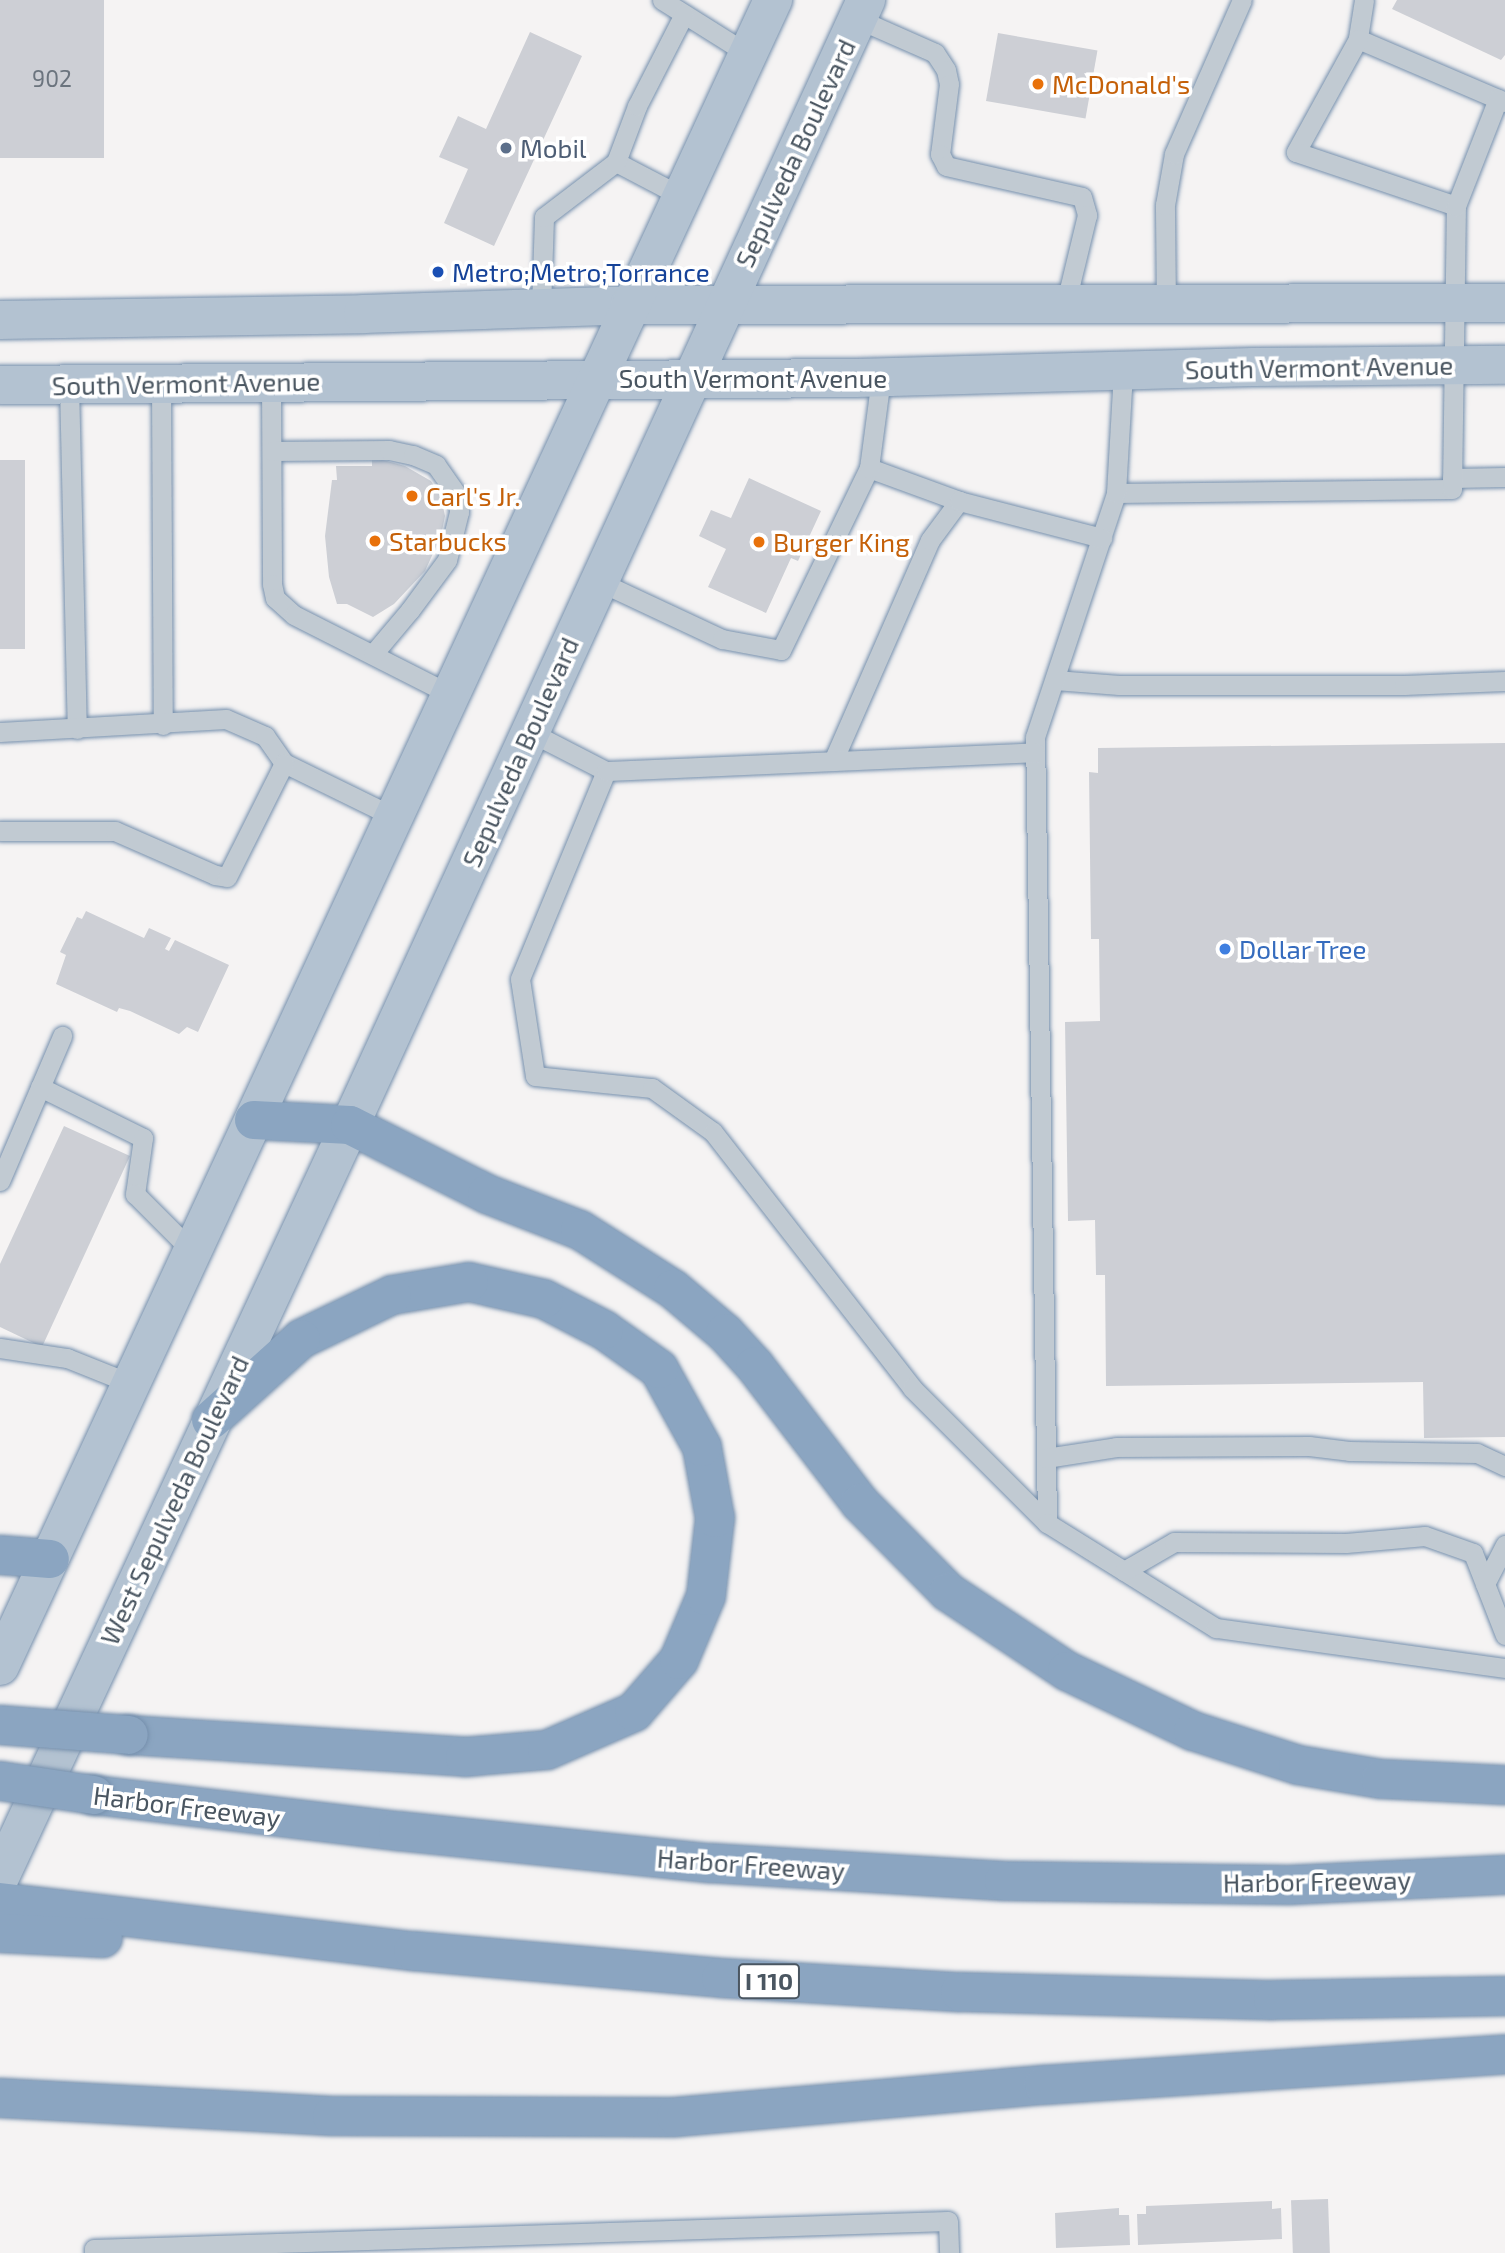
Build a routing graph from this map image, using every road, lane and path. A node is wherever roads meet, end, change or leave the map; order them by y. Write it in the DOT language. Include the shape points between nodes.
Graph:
graph roads {
  1 [pos="662,0"];
  2 [pos="773,0"];
  3 [pos="1242,0"];
  4 [pos="1364,0"];
  5 [pos="862,9"];
  6 [pos="684,14"];
  7 [pos="1357,40"];
  8 [pos="748,54"];
  9 [pos="1502,100"];
  10 [pos="616,162"];
  11 [pos="681,196"];
  12 [pos="1456,206"];
  13 [pos="1505,303"];
  14 [pos="1455,304"];
  15 [pos="630,305"];
  16 [pos="724,306"];
  17 [pos="1065,306"];
  18 [pos="1167,306"];
  19 [pos="541,308"];
  20 [pos="0,320"];
  21 [pos="1505,365"];
  22 [pos="1455,366"];
  23 [pos="1123,370"];
  24 [pos="596,378"];
  25 [pos="881,378"];
  26 [pos="690,379"];
  27 [pos="271,382"];
  28 [pos="160,383"];
  29 [pos="69,384"];
  30 [pos="0,385"];
  31 [pos="272,451"];
  32 [pos="869,468"];
  33 [pos="1505,477"];
  34 [pos="1452,478"];
  35 [pos="1116,493"];
  36 [pos="959,501"];
  37 [pos="1102,538"];
  38 [pos="598,581"];
  39 [pos="373,654"];
  40 [pos="1055,680"];
  41 [pos="1505,681"];
  42 [pos="450,694"];
  43 [pos="163,725"];
  44 [pos="77,729"];
  45 [pos="0,732"];
  46 [pos="530,732"];
  47 [pos="1035,752"];
  48 [pos="833,761"];
  49 [pos="284,763"];
  50 [pos="606,771"];
  51 [pos="394,817"];
  52 [pos="0,831"];
  53 [pos="62,1036"];
  54 [pos="40,1087"];
  55 [pos="254,1120"];
  56 [pos="350,1125"];
  57 [pos="0,1181"];
  58 [pos="193,1252"];
  59 [pos="0,1348"];
  60 [pos="132,1384"];
  61 [pos="211,1420"];
  62 [pos="1046,1458"];
  63 [pos="1505,1466"];
  64 [pos="1047,1523"];
  65 [pos="1505,1545"];
  66 [pos="0,1555"];
  67 [pos="50,1559"];
  68 [pos="1124,1571"];
  69 [pos="1485,1584"];
  70 [pos="1505,1635"];
  71 [pos="0,1666"];
  72 [pos="1505,1668"];
  73 [pos="0,1725"];
  74 [pos="0,1781"];
  75 [pos="1505,1785"];
  76 [pos="1505,1875"];
  77 [pos="0,1877"];
  78 [pos="15,1919"];
  79 [pos="1505,1996"];
  80 [pos="1505,2054"];
  81 [pos="0,2098"];
  82 [pos="94,2253"];
  83 [pos="949,2253"];
  1 -- 6 [label="lane"];
  2 -- 8 [label="main road"];
  3 -- 18 [label="lane" via="1174,154 1165,205"];
  4 -- 7 [label="lane"];
  5 -- 16 [label="main road, Sepulveda Boulevard"];
  5 -- 17 [label="lane" via="935,53 946,70 949,84 940,154 947,166 1082,197 1087,215"];
  6 -- 8 [label="lane"];
  6 -- 10 [label="lane" via="637,106"];
  7 -- 9 [label="lane"];
  7 -- 12 [label="lane" via="1296,152"];
  8 -- 11 [label="main road"];
  9 -- 12 [label="lane"];
  10 -- 11 [label="lane"];
  10 -- 19 [label="lane" via="544,217"];
  11 -- 15 [label="main road"];
  12 -- 14 [label="lane"];
  13 -- 14 [label="main road"];
  14 -- 18 [label="main road"];
  14 -- 22 [label="lane"];
  15 -- 16 [label="main road"];
  15 -- 19 [label="main road"];
  15 -- 24 [label="main road"];
  16 -- 17 [label="main road"];
  16 -- 26 [label="main road"];
  17 -- 18 [label="main road"];
  19 -- 20 [label="main road"];
  21 -- 22 [label="main road, South Vermont Avenue"];
  22 -- 23 [label="main road, South Vermont Avenue"];
  22 -- 34 [label="lane"];
  23 -- 25 [label="main road, South Vermont Avenue"];
  23 -- 35 [label="lane"];
  24 -- 26 [label="main road, South Vermont Avenue"];
  24 -- 27 [label="main road, South Vermont Avenue"];
  24 -- 42 [label="main road"];
  25 -- 26 [label="main road, South Vermont Avenue"];
  25 -- 32 [label="lane"];
  26 -- 38 [label="main road, Sepulveda Boulevard"];
  27 -- 28 [label="main road, South Vermont Avenue"];
  27 -- 31 [label="lane"];
  28 -- 29 [label="main road, South Vermont Avenue"];
  28 -- 43 [label="lane"];
  29 -- 30 [label="main road, South Vermont Avenue"];
  29 -- 44 [label="lane"];
  31 -- 39 [label="lane" via="275,598 294,615"];
  31 -- 39 [label="lane" via="389,450 414,455 436,465 457,495 459,512 447,560"];
  32 -- 36 [label="lane"];
  32 -- 38 [label="lane" via="780,650 722,639"];
  33 -- 34 [label="lane"];
  34 -- 35 [label="lane" via="1452,489"];
  35 -- 37 [label="lane"];
  36 -- 37 [label="lane"];
  36 -- 48 [label="lane" via="930,540"];
  37 -- 40 [label="lane"];
  38 -- 46 [label="main road, Sepulveda Boulevard"];
  39 -- 42 [label="lane"];
  40 -- 41 [label="lane" via="1173,685"];
  40 -- 47 [label="lane" via="1035,737"];
  42 -- 51 [label="main road"];
  43 -- 44 [label="lane"];
  43 -- 49 [label="lane" via="226,719 265,736"];
  44 -- 45 [label="lane"];
  46 -- 50 [label="lane"];
  46 -- 56 [label="main road, Sepulveda Boulevard"];
  47 -- 48 [label="lane"];
  47 -- 62 [label="lane"];
  48 -- 50 [label="lane"];
  49 -- 51 [label="lane"];
  49 -- 52 [label="lane" via="227,877 115,831"];
  50 -- 64 [label="lane" via="520,979 535,1076 652,1088 713,1132 912,1388"];
  51 -- 55 [label="main road"];
  53 -- 54 [label="lane"];
  54 -- 57 [label="lane"];
  54 -- 58 [label="lane" via="144,1138 135,1194"];
  55 -- 56 [label="highway"];
  55 -- 58 [label="main road"];
  56 -- 61 [label="main road, West Sepulveda Boulevard"];
  56 -- 75 [label="highway" via="488,1194 580,1230 673,1289 725,1333 755,1366 860,1503 948,1592 1067,1671 1193,1731 1298,1765 1381,1779"];
  58 -- 60 [label="main road"];
  59 -- 60 [label="lane" via="68,1359"];
  60 -- 67 [label="main road"];
  61 -- 73 [label="highway, bridge" via="301,1339 392,1295 469,1282 544,1298 604,1330 659,1368 702,1447 715,1518 706,1595 679,1661 634,1712 547,1750 465,1757"];
  61 -- 77 [label="main road, West Sepulveda Boulevard"];
  62 -- 63 [label="lane" via="1116,1447 1309,1446 1478,1453"];
  62 -- 64 [label="lane"];
  64 -- 68 [label="lane"];
  65 -- 69 [label="lane"];
  66 -- 67 [label="highway"];
  67 -- 71 [label="main road"];
  68 -- 69 [label="lane" via="1174,1542 1346,1543 1425,1536 1473,1553"];
  68 -- 72 [label="lane" via="1216,1628"];
  69 -- 70 [label="lane"];
  74 -- 76 [label="highway, Harbor Freeway, bridge" via="398,1831 710,1863 1004,1881 1289,1885"];
  78 -- 79 [label="highway, I 110" via="721,1978 960,1992 1273,2000"];
  80 -- 81 [label="highway" via="1044,2085 676,2117 332,2116"];
  82 -- 83 [label="lane" via="94,2249 948,2221"];
}
